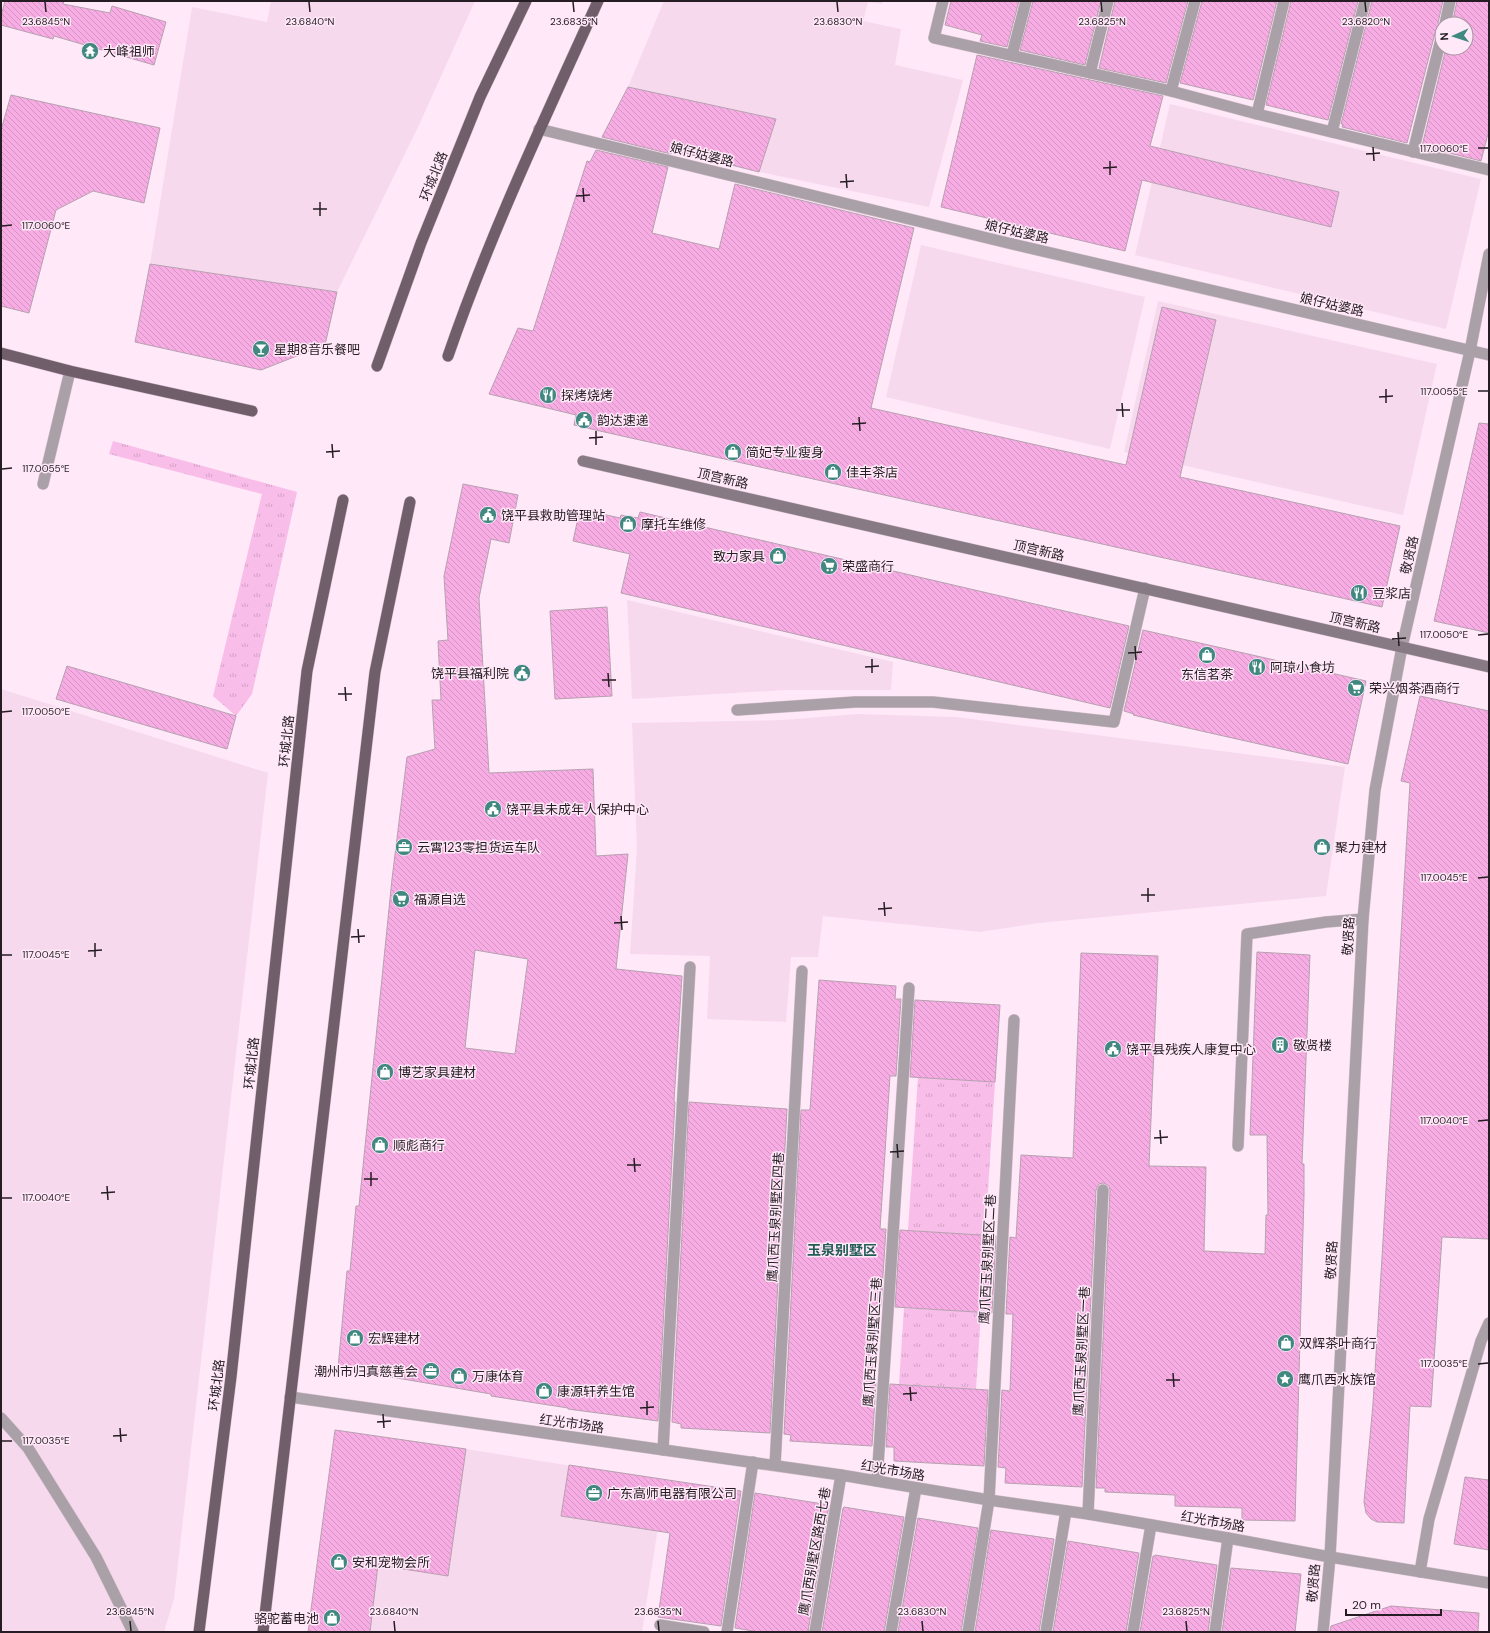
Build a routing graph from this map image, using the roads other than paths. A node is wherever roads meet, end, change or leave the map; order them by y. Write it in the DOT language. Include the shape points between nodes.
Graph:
graph roads {
  1 [pos="526,1"];
  2 [pos="598,1"];
  3 [pos="943,1"];
  4 [pos="1026,1"];
  5 [pos="1108,1"];
  6 [pos="1195,1"];
  7 [pos="1284,1"];
  8 [pos="1365,1"];
  9 [pos="1450,1"];
  10 [pos="1447,16"];
  11 [pos="1012,54"];
  12 [pos="1437,56"];
  13 [pos="1090,73"];
  14 [pos="1171,91"];
  15 [pos="1257,114"];
  16 [pos="539,129"];
  17 [pos="1332,132"];
  18 [pos="1413,152"];
  19 [pos="1489,170"];
  20 [pos="1489,254"];
  21 [pos="1470,350"];
  22 [pos="1,353"];
  23 [pos="1489,355"];
  24 [pos="448,356"];
  25 [pos="377,366"];
  26 [pos="70,371"];
  27 [pos="252,411"];
  28 [pos="583,461"];
  29 [pos="43,484"];
  30 [pos="343,500"];
  31 [pos="410,502"];
  32 [pos="1145,588"];
  33 [pos="1402,647"];
  34 [pos="1489,667"];
  35 [pos="737,710"];
  36 [pos="1363,919"];
  37 [pos="690,967"];
  38 [pos="802,971"];
  39 [pos="909,988"];
  40 [pos="1014,1020"];
  41 [pos="1238,1146"];
  42 [pos="1103,1190"];
  43 [pos="1489,1323"];
  44 [pos="290,1397"];
  45 [pos="1,1418"];
  46 [pos="663,1450"];
  47 [pos="753,1462"];
  48 [pos="774,1465"];
  49 [pos="841,1475"];
  50 [pos="877,1481"];
  51 [pos="916,1488"];
  52 [pos="989,1500"];
  53 [pos="1066,1511"];
  54 [pos="1088,1514"];
  55 [pos="1151,1525"];
  56 [pos="1228,1538"];
  57 [pos="1330,1557"];
  58 [pos="1420,1572"];
  59 [pos="1489,1583"];
  60 [pos="660,1625"];
  61 [pos="133,1632"];
  62 [pos="199,1632"];
  63 [pos="262,1632"];
  64 [pos="704,1632"];
  65 [pos="727,1632"];
  66 [pos="815,1632"];
  67 [pos="891,1632"];
  68 [pos="968,1632"];
  69 [pos="1046,1632"];
  70 [pos="1133,1632"];
  71 [pos="1214,1632"];
  72 [pos="1324,1632"];
  1 -- 25 [label="main road, 环城北路" via="480,97 421,243"];
  2 -- 16 [label="main road"];
  3 -- 11 [label="street" via="934,38"];
  4 -- 11 [label="street"];
  5 -- 13 [label="street"];
  6 -- 14 [label="street"];
  7 -- 15 [label="street"];
  8 -- 17 [label="street"];
  9 -- 10 [label="street"];
  11 -- 13 [label="street"];
  12 -- 18 [label="street"];
  13 -- 14 [label="street"];
  14 -- 15 [label="street"];
  15 -- 17 [label="street"];
  16 -- 21 [label="street, 娘仔姑婆路" via="1008,243"];
  16 -- 24 [label="main road" via="471,291"];
  17 -- 18 [label="street"];
  18 -- 19 [label="street"];
  20 -- 21 [label="street, 敬贤路"];
  21 -- 23 [label="street, 娘仔姑婆路"];
  21 -- 33 [label="street, 敬贤路"];
  22 -- 26 [label="main road"];
  26 -- 27 [label="main road"];
  26 -- 29 [label="street"];
  28 -- 32 [label="main road, 顶宫新路"];
  30 -- 62 [label="main road, 环城北路" via="307,671 232,1369"];
  31 -- 44 [label="main road" via="375,672"];
  32 -- 33 [label="main road, 顶宫新路"];
  32 -- 35 [label="street" via="1114,722 933,702 855,702"];
  33 -- 34 [label="main road, 顶宫新路"];
  33 -- 36 [label="street, 敬贤路" via="1375,790"];
  36 -- 41 [label="street" via="1247,934"];
  36 -- 57 [label="street, 敬贤路"];
  37 -- 46 [label="street"];
  38 -- 48 [label="street, 鹰爪西玉泉别墅区四巷"];
  39 -- 50 [label="street, 鹰爪西玉泉别墅区三巷"];
  40 -- 52 [label="street, 鹰爪西玉泉别墅区二巷"];
  42 -- 54 [label="street, 鹰爪西玉泉别墅区一巷"];
  43 -- 58 [label="street" via="1481,1340 1429,1519"];
  44 -- 46 [label="street, 红光市场路"];
  44 -- 63 [label="main road"];
  45 -- 61 [label="street" via="28,1448 96,1556"];
  46 -- 47 [label="street, 红光市场路"];
  47 -- 48 [label="street, 红光市场路"];
  47 -- 65 [label="street"];
  48 -- 49 [label="street, 红光市场路"];
  49 -- 50 [label="street, 红光市场路"];
  49 -- 66 [label="street, 鹰爪西别墅区路西七巷"];
  50 -- 51 [label="street, 红光市场路"];
  51 -- 52 [label="street, 红光市场路"];
  51 -- 67 [label="street"];
  52 -- 53 [label="street, 红光市场路"];
  52 -- 68 [label="street, 鹰爪西玉泉别墅区二巷"];
  53 -- 54 [label="street, 红光市场路"];
  53 -- 69 [label="street"];
  54 -- 55 [label="street, 红光市场路"];
  55 -- 56 [label="street, 红光市场路"];
  55 -- 70 [label="street"];
  56 -- 57 [label="street, 红光市场路"];
  56 -- 71 [label="street"];
  57 -- 58 [label="street, 红光市场路"];
  57 -- 72 [label="street, 敬贤路"];
  58 -- 59 [label="street, 红光市场路"];
  60 -- 64 [label="street"];
}
